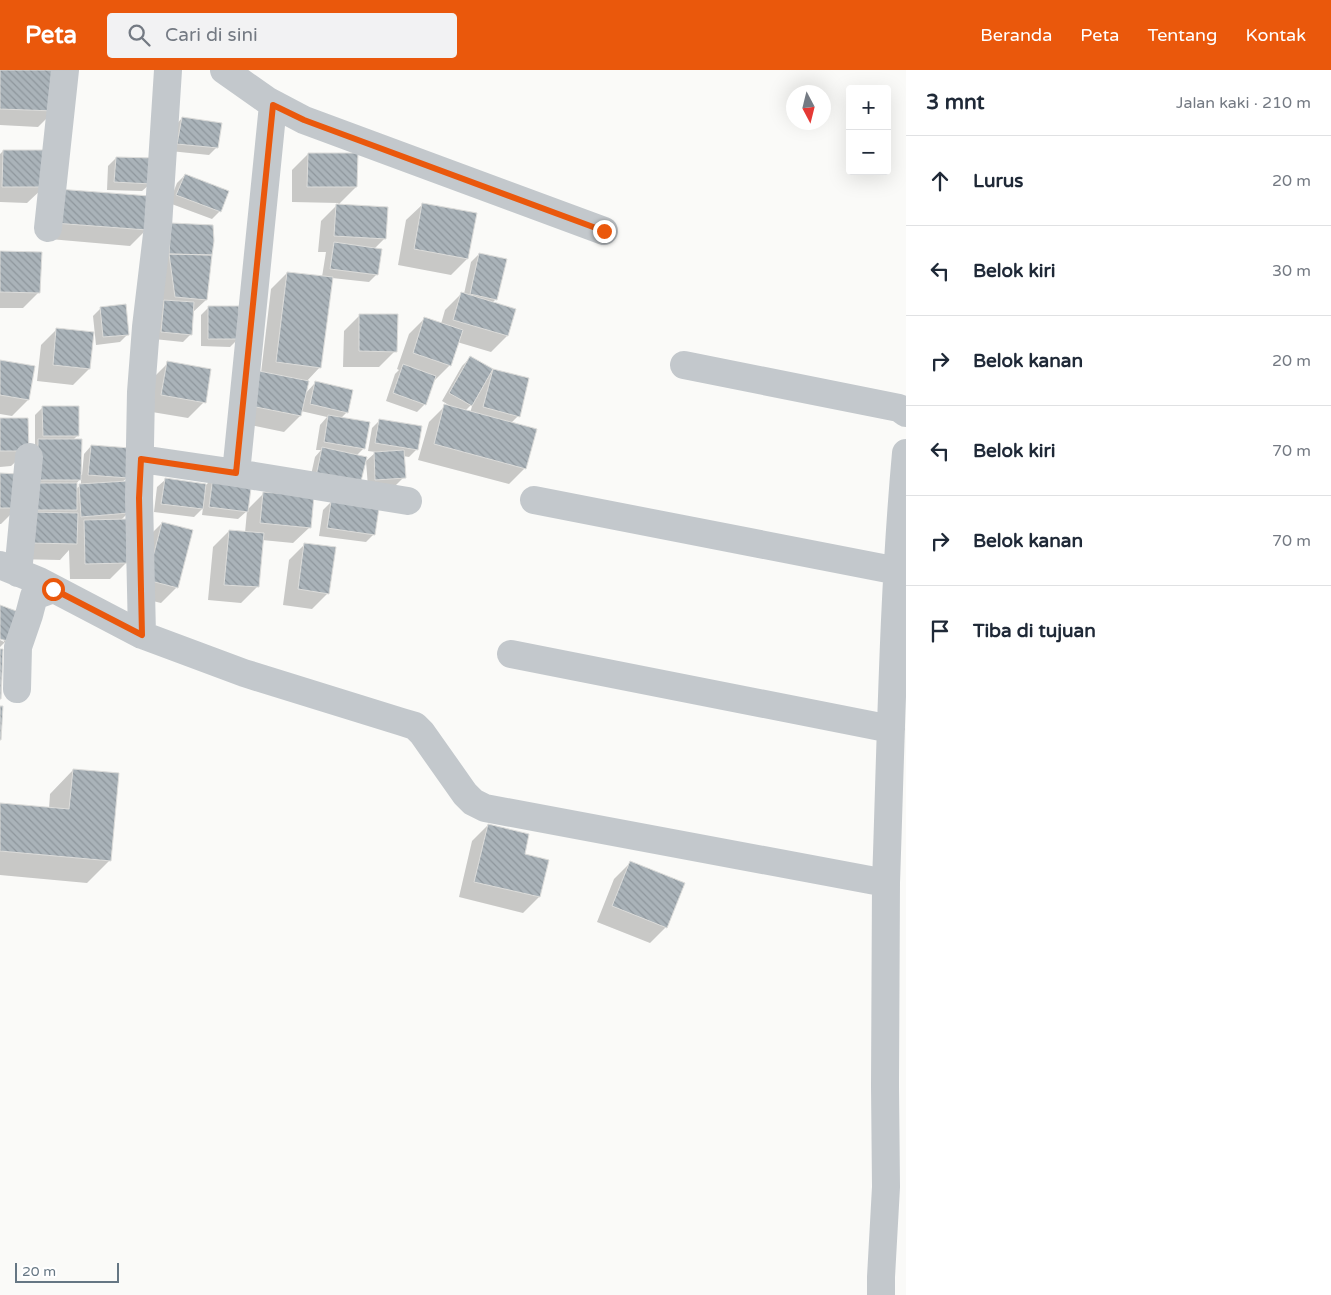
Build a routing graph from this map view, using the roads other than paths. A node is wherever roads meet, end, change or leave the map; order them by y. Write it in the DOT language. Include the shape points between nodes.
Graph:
graph roads {
  1 [pos="65,70"];
  2 [pos="168,70"];
  3 [pos="224,70"];
  4 [pos="273,105"];
  5 [pos="48,228"];
  6 [pos="604,231"];
  7 [pos="684,365"];
  8 [pos="906,413"];
  9 [pos="906,453"];
  10 [pos="29,457"];
  11 [pos="141,459"];
  12 [pos="236,473"];
  13 [pos="408,500"];
  14 [pos="534,500"];
  15 [pos="9,569"];
  16 [pos="898,571"];
  17 [pos="53,589"];
  18 [pos="142,635"];
  19 [pos="511,654"];
  20 [pos="17,690"];
  21 [pos="891,729"];
  22 [pos="886,883"];
  23 [pos="881,1295"];
  1 -- 5 [label="street"];
  2 -- 11 [label="street" via="158,226 141,392"];
  3 -- 4 [label="street"];
  4 -- 6 [label="street" via="304,120"];
  4 -- 12 [label="street"];
  7 -- 8 [label="street" via="899,408"];
  9 -- 16 [label="street"];
  10 -- 15 [label="street"];
  11 -- 12 [label="street"];
  11 -- 18 [label="street"];
  12 -- 13 [label="street"];
  14 -- 16 [label="street"];
  15 -- 17 [label="street"];
  16 -- 21 [label="street"];
  17 -- 18 [label="street"];
  17 -- 20 [label="street" via="34,596 18,647"];
  18 -- 22 [label="street" via="244,673 415,726 465,794 485,808"];
  19 -- 21 [label="street"];
  21 -- 22 [label="street"];
  22 -- 23 [label="street" via="886,1187"];
}
